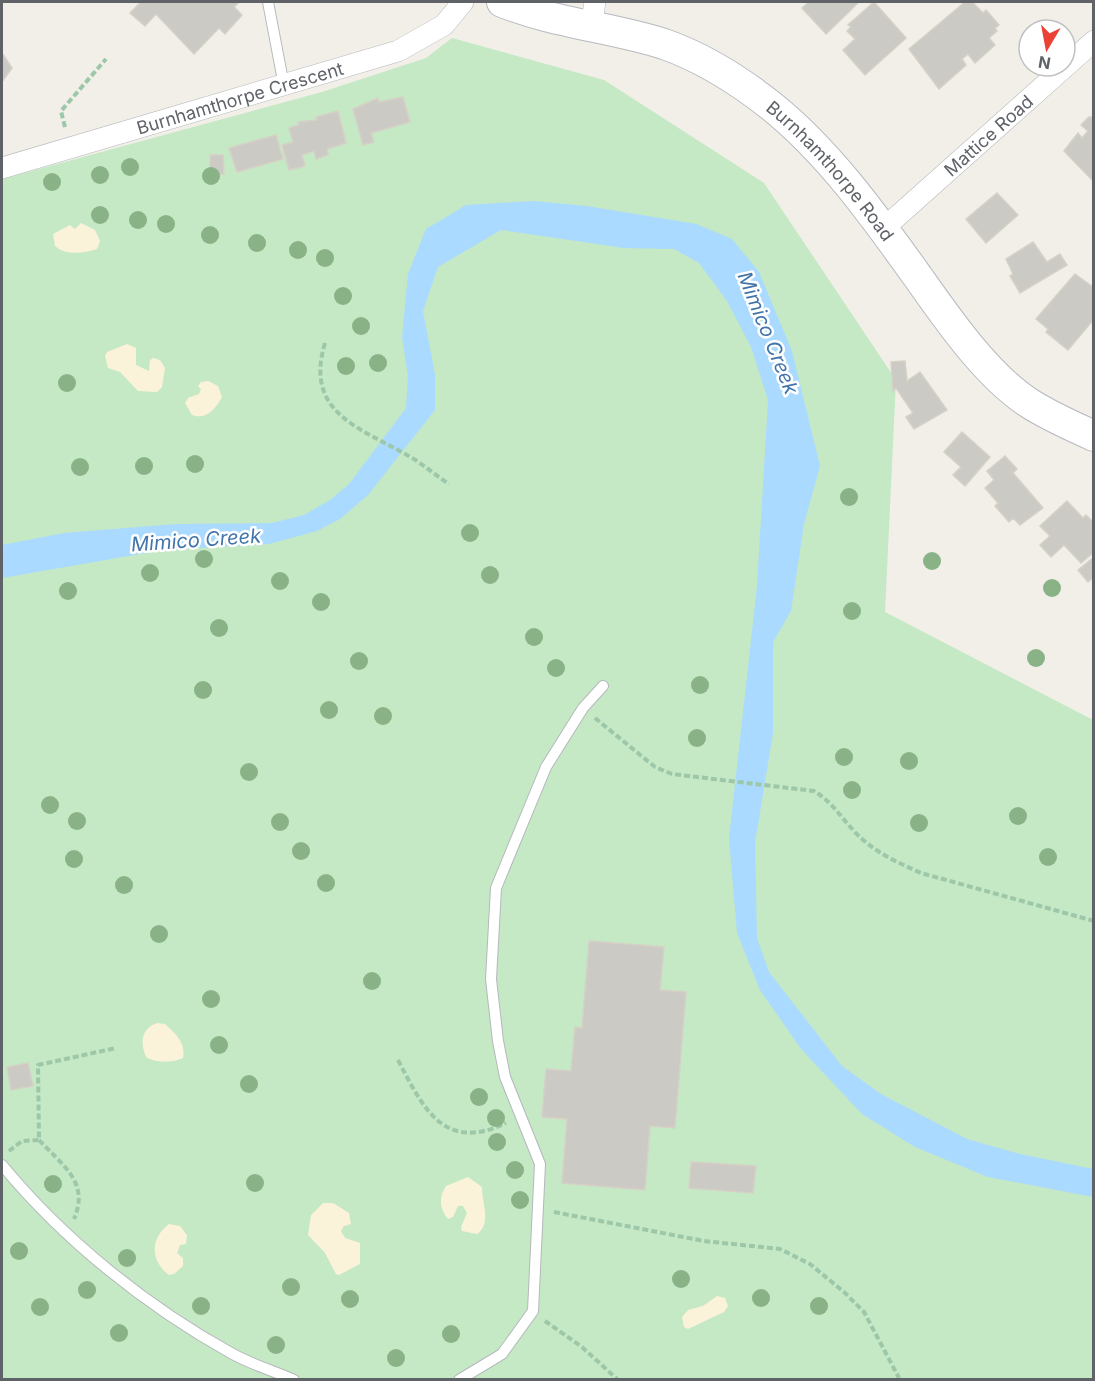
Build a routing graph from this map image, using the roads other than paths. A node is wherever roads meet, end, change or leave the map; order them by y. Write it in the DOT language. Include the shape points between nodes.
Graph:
graph roads {
  1 [pos="268,2"];
  2 [pos="463,2"];
  3 [pos="502,2"];
  4 [pos="593,14"];
  5 [pos="1094,41"];
  6 [pos="284,86"];
  7 [pos="2,168"];
  8 [pos="883,229"];
  9 [pos="1094,436"];
  10 [pos="603,686"];
  11 [pos="2,1165"];
  12 [pos="294,1380"];
  13 [pos="459,1380"];
  1 -- 6 [label="lane"];
  2 -- 6 [label="street, Burnhamthorpe Crescent" via="438,30 398,51"];
  3 -- 4 [label="main road, Burnhamthorpe Road" via="557,20"];
  4 -- 8 [label="main road, Burnhamthorpe Road" via="726,72 808,140"];
  5 -- 8 [label="street, Mattice Road"];
  6 -- 7 [label="street, Burnhamthorpe Crescent"];
  8 -- 9 [label="main road, Burnhamthorpe Road" via="954,328 990,368 1027,402"];
  10 -- 13 [label="lane" via="583,708 546,767 496,888 491,979 498,1041 505,1077 540,1164 533,1311 502,1354"];
  11 -- 12 [label="lane" via="29,1198 93,1258 232,1354"];
}
